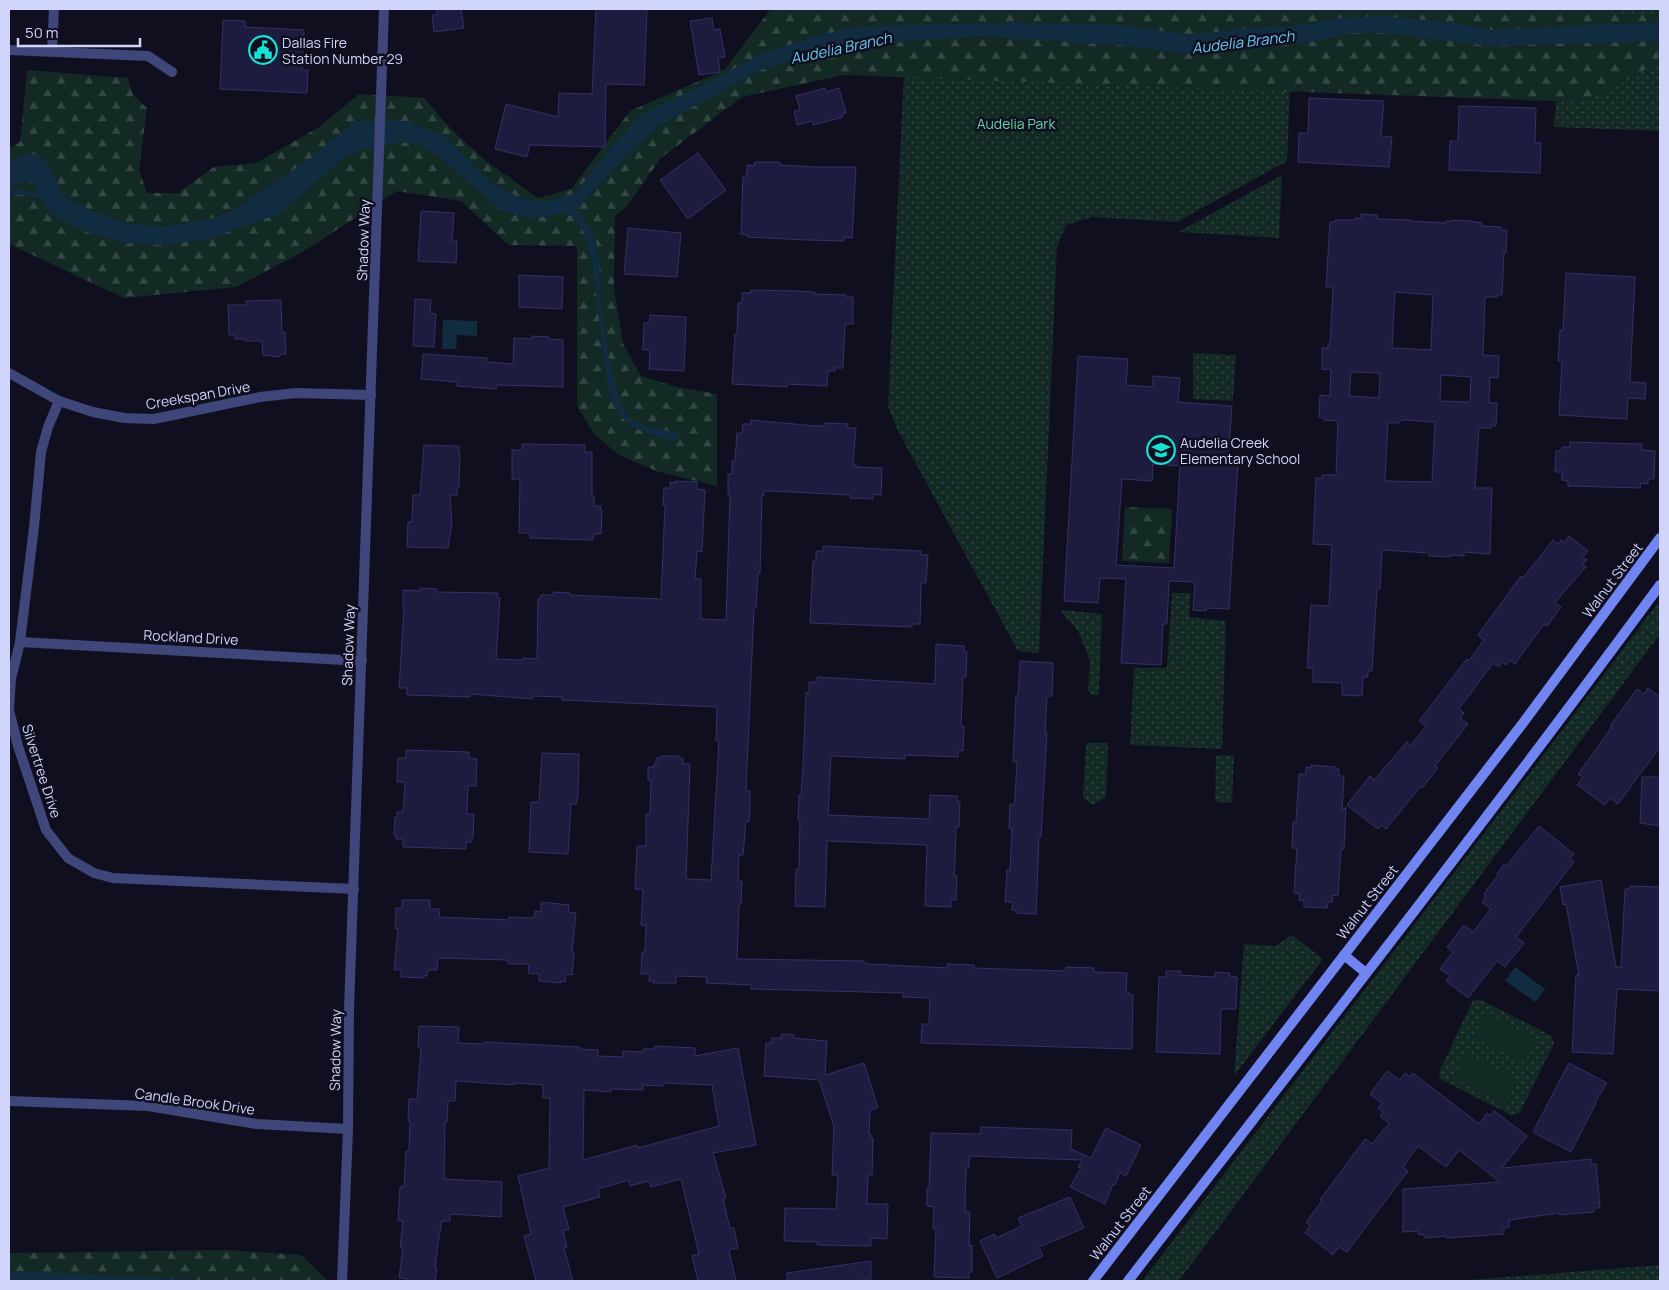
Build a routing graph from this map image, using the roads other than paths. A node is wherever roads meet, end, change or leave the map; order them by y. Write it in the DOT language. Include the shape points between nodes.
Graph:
graph roads {
  1 [pos="54,9"];
  2 [pos="384,9"];
  3 [pos="9,50"];
  4 [pos="52,52"];
  5 [pos="172,72"];
  6 [pos="9,373"];
  7 [pos="371,395"];
  8 [pos="59,401"];
  9 [pos="1660,538"];
  10 [pos="1660,585"];
  11 [pos="20,642"];
  12 [pos="362,661"];
  13 [pos="354,889"];
  14 [pos="1344,956"];
  15 [pos="1366,973"];
  16 [pos="9,1101"];
  17 [pos="348,1129"];
  18 [pos="342,1281"];
  19 [pos="1093,1281"];
  20 [pos="1128,1281"];
  1 -- 4 [label="street"];
  2 -- 7 [label="street, Shadow Way"];
  3 -- 4 [label="street"];
  4 -- 5 [label="street" via="148,56"];
  6 -- 8 [label="street, Creekspan Drive"];
  7 -- 8 [label="street, Creekspan Drive" via="296,393 260,397 154,419 124,418"];
  7 -- 12 [label="street, Shadow Way"];
  8 -- 11 [label="street, Silvertree Drive" via="41,452"];
  9 -- 14 [label="main road, Walnut Street"];
  10 -- 15 [label="main road"];
  11 -- 12 [label="street, Rockland Drive"];
  11 -- 13 [label="street, Silvertree Drive" via="11,679 9,710 46,830 68,858 94,874 113,878"];
  12 -- 13 [label="street, Shadow Way"];
  13 -- 17 [label="street, Shadow Way"];
  14 -- 15 [label="main road"];
  14 -- 19 [label="main road, Walnut Street"];
  15 -- 20 [label="main road"];
  16 -- 17 [label="street, Candle Brook Drive" via="148,1106 256,1124"];
  17 -- 18 [label="street, Shadow Way"];
}
